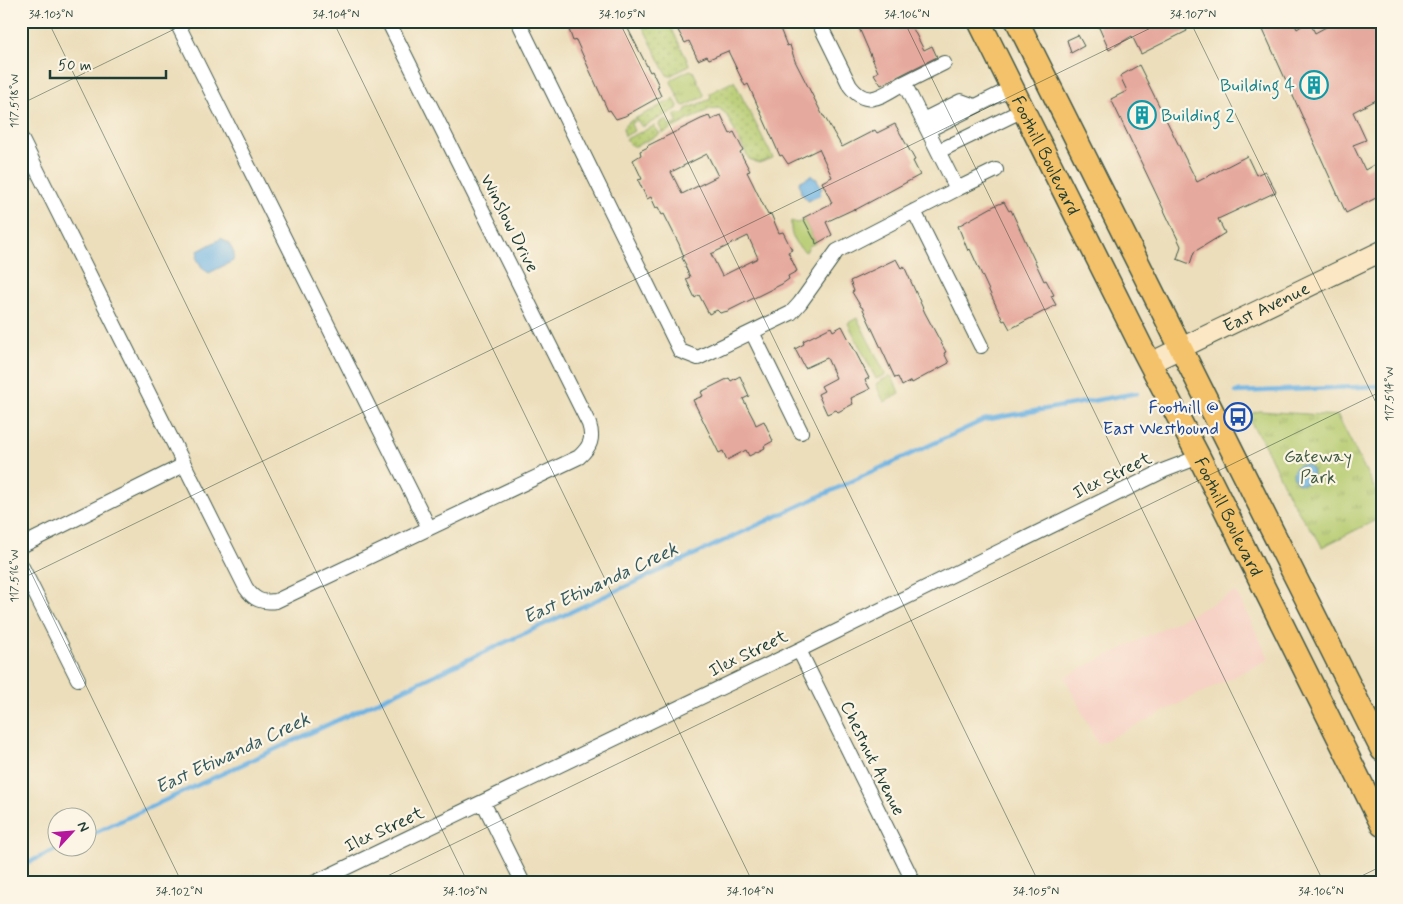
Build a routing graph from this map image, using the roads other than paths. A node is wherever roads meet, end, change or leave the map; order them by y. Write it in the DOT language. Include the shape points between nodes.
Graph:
graph roads {
  1 [pos="176,21"];
  2 [pos="388,21"];
  3 [pos="518,21"];
  4 [pos="818,21"];
  5 [pos="979,21"];
  6 [pos="1017,21"];
  7 [pos="944,63"];
  8 [pos="904,84"];
  9 [pos="1012,88"];
  10 [pos="1023,110"];
  11 [pos="925,125"];
  12 [pos="21,138"];
  13 [pos="939,151"];
  14 [pos="996,170"];
  15 [pos="957,189"];
  16 [pos="914,211"];
  17 [pos="1382,251"];
  18 [pos="752,332"];
  19 [pos="981,346"];
  20 [pos="1181,348"];
  21 [pos="1150,363"];
  22 [pos="801,432"];
  23 [pos="1199,456"];
  24 [pos="184,465"];
  25 [pos="429,528"];
  26 [pos="21,546"];
  27 [pos="21,565"];
  28 [pos="799,650"];
  29 [pos="78,679"];
  30 [pos="1382,750"];
  31 [pos="483,802"];
  32 [pos="1382,825"];
  33 [pos="314,883"];
  34 [pos="523,883"];
  35 [pos="914,883"];
  1 -- 25 [label="street"];
  2 -- 25 [label="street, Winslow Drive" via="592,433 591,443 579,456"];
  3 -- 18 [label="street" via="680,351 698,358"];
  4 -- 8 [label="street" via="857,96 874,99"];
  5 -- 9 [label="main road, Foothill Boulevard"];
  6 -- 20 [label="main road, Foothill Boulevard"];
  7 -- 8 [label="street"];
  8 -- 11 [label="street"];
  9 -- 10 [label="main road, Foothill Boulevard"];
  9 -- 11 [label="street"];
  10 -- 13 [label="street"];
  10 -- 21 [label="main road, Foothill Boulevard"];
  11 -- 13 [label="street"];
  12 -- 24 [label="street"];
  13 -- 15 [label="street"];
  14 -- 15 [label="street"];
  15 -- 16 [label="street"];
  16 -- 18 [label="street" via="837,251 791,313"];
  16 -- 19 [label="street"];
  17 -- 20 [label="main road, East Avenue"];
  18 -- 22 [label="street"];
  20 -- 21 [label="main road, East Avenue"];
  20 -- 30 [label="main road, Foothill Boulevard"];
  21 -- 23 [label="main road, Foothill Boulevard"];
  23 -- 28 [label="street, Ilex Street"];
  23 -- 32 [label="main road, Foothill Boulevard"];
  24 -- 25 [label="street" via="246,588 257,600 276,601"];
  24 -- 26 [label="street"];
  27 -- 29 [label="street"];
  28 -- 31 [label="street, Ilex Street"];
  28 -- 35 [label="street, Chestnut Avenue"];
  31 -- 33 [label="street, Ilex Street"];
  31 -- 34 [label="street"];
}
